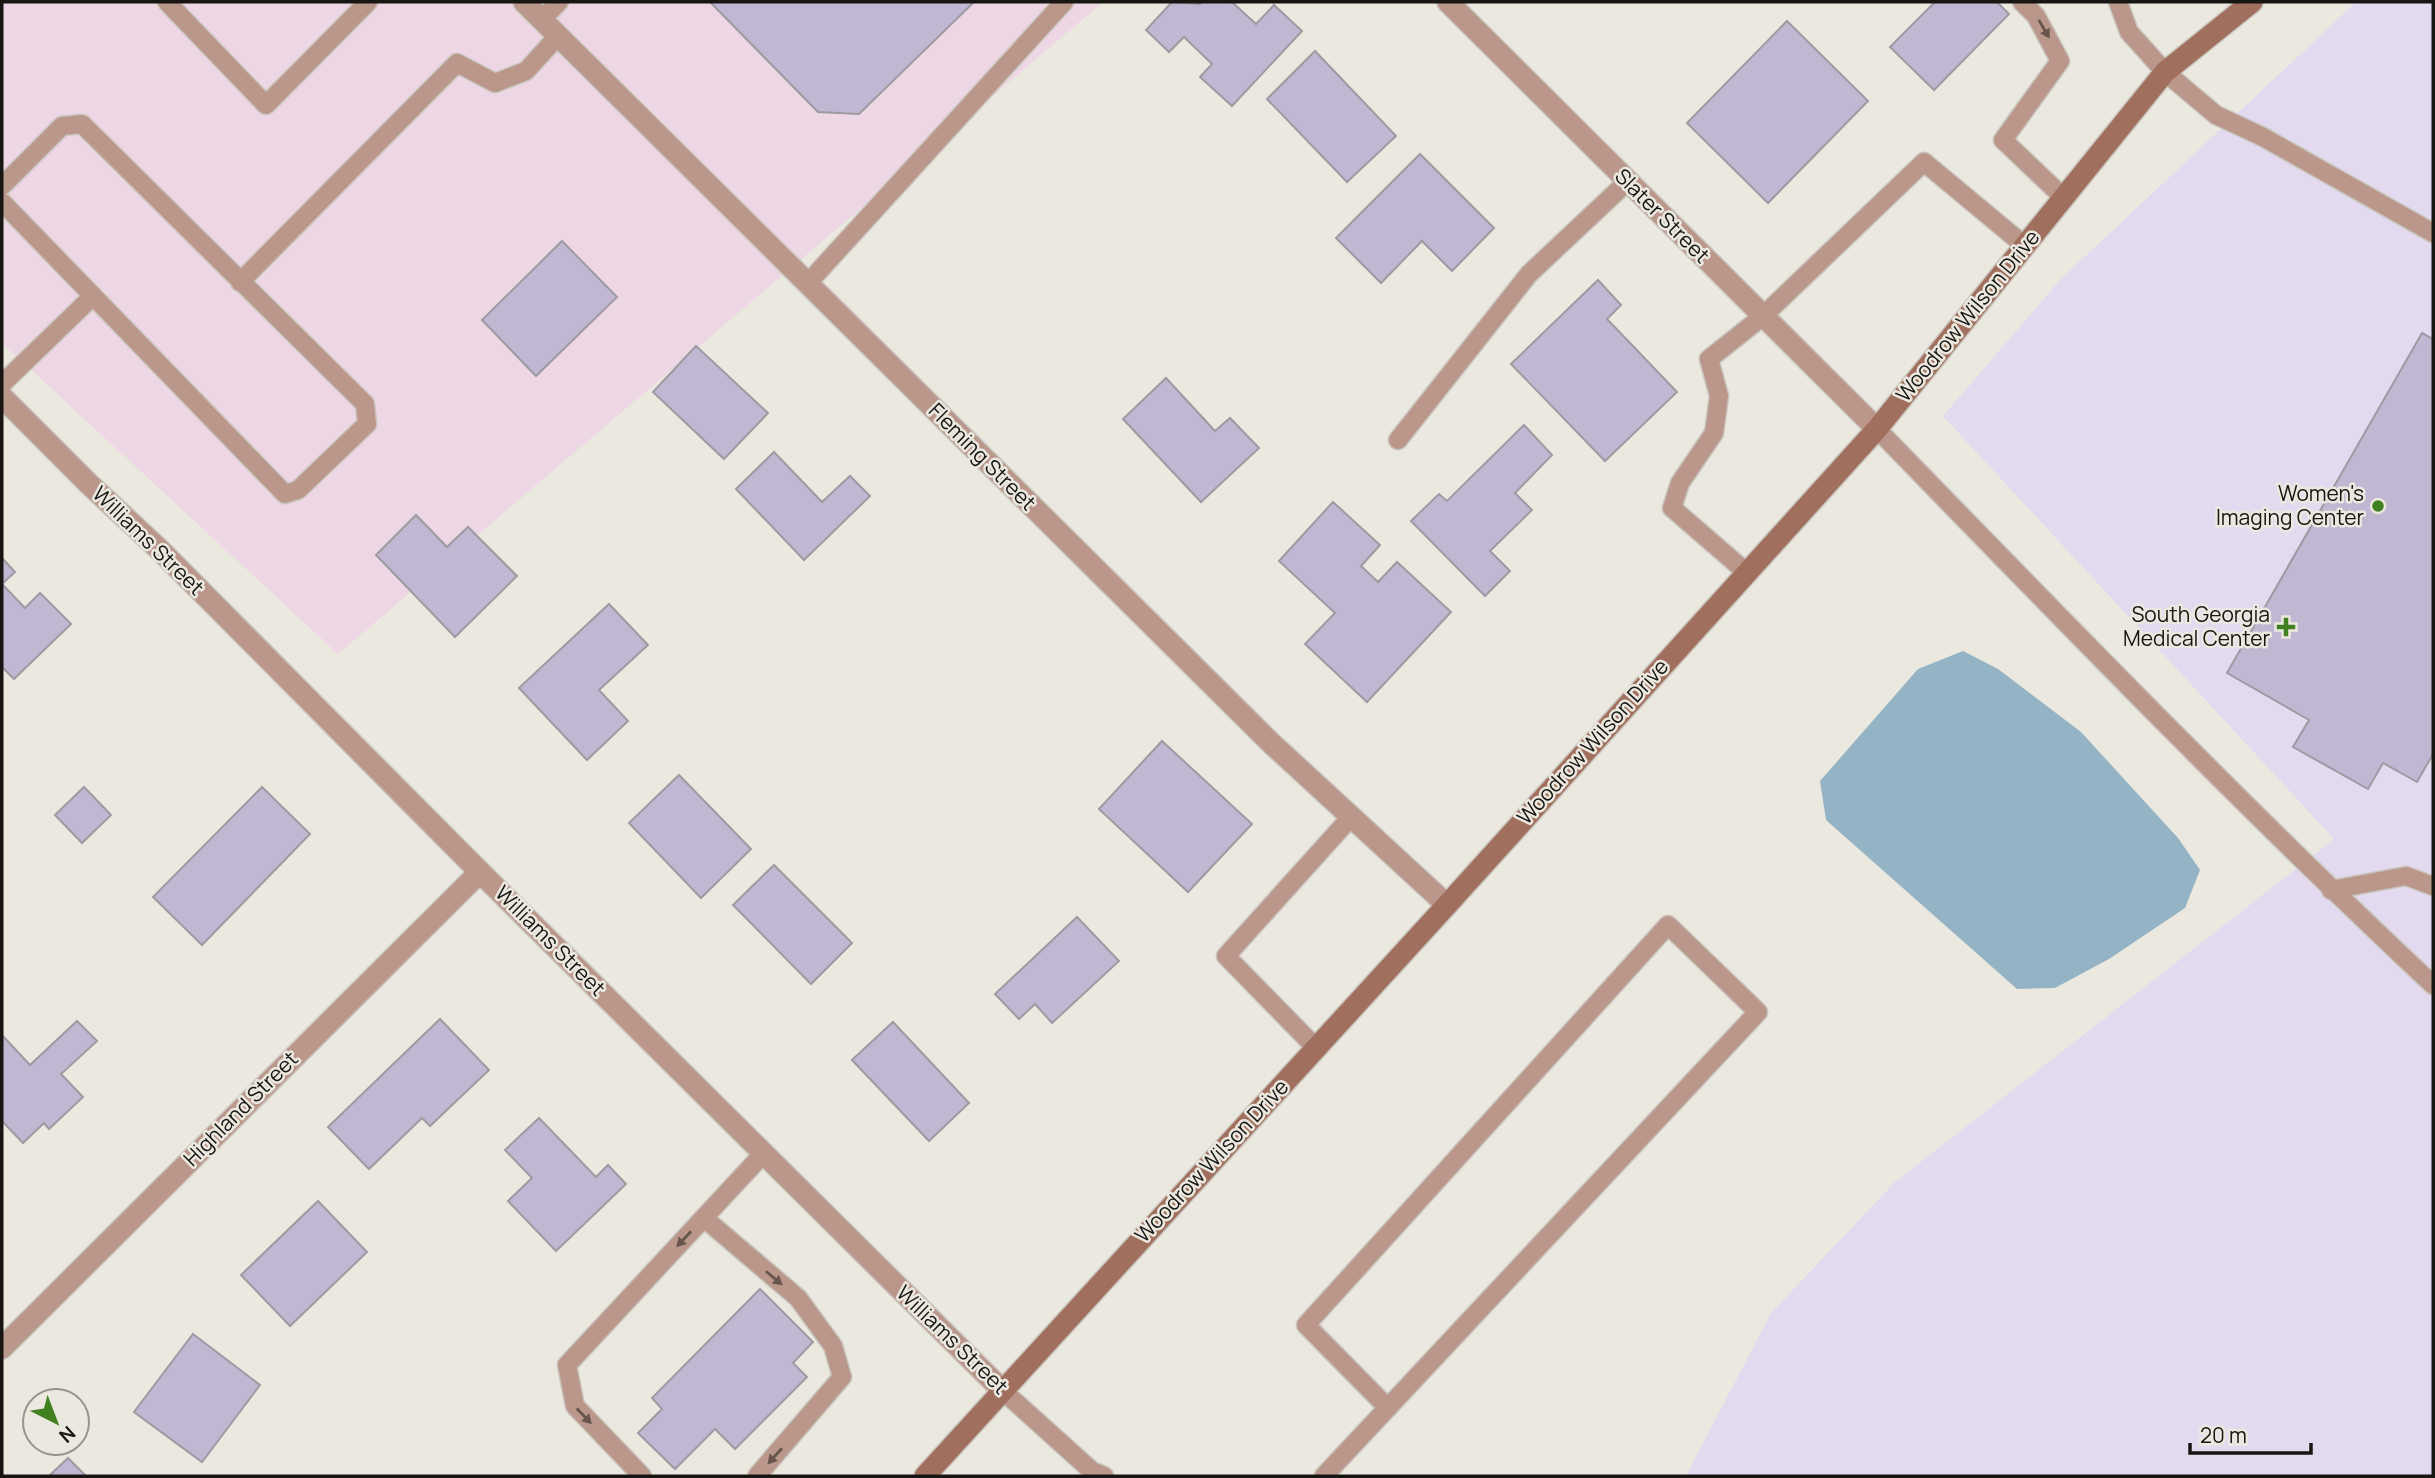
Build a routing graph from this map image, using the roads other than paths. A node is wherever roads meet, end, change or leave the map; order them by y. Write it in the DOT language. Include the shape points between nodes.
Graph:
graph roads {
  1 [pos="368,2"];
  2 [pos="524,2"];
  3 [pos="559,2"];
  4 [pos="1064,2"];
  5 [pos="1448,2"];
  6 [pos="2022,2"];
  7 [pos="2118,2"];
  8 [pos="2252,2"];
  9 [pos="177,5"];
  10 [pos="542,19"];
  11 [pos="558,36"];
  12 [pos="2165,72"];
  13 [pos="1628,181"];
  14 [pos="2,186"];
  15 [pos="2063,197"];
  16 [pos="2,202"];
  17 [pos="2433,233"];
  18 [pos="2025,246"];
  19 [pos="240,282"];
  20 [pos="808,284"];
  21 [pos="93,296"];
  22 [pos="1763,316"];
  23 [pos="2,384"];
  24 [pos="2,397"];
  25 [pos="1877,429"];
  26 [pos="1398,440"];
  27 [pos="1746,572"];
  28 [pos="1351,817"];
  29 [pos="480,872"];
  30 [pos="2433,886"];
  31 [pos="2331,890"];
  32 [pos="1447,905"];
  33 [pos="2433,985"];
  34 [pos="1316,1048"];
  35 [pos="764,1153"];
  36 [pos="704,1218"];
  37 [pos="2,1348"];
  38 [pos="1002,1390"];
  39 [pos="1388,1408"];
  40 [pos="642,1476"];
  41 [pos="757,1476"];
  42 [pos="925,1476"];
  43 [pos="1104,1476"];
  44 [pos="1325,1476"];
  1 -- 9 [label="lane" via="266,105"];
  2 -- 10 [label="street, Fleming Street"];
  3 -- 10 [label="lane"];
  4 -- 20 [label="lane"];
  5 -- 13 [label="street, Slater Street"];
  6 -- 15 [label="lane, one-way" via="2036,16 2060,61 2003,140"];
  7 -- 12 [label="lane" via="2129,32"];
  8 -- 12 [label="main road, Woodrow Wilson Drive"];
  10 -- 11 [label="street, Fleming Street"];
  11 -- 19 [label="lane" via="526,71 495,83 457,63"];
  11 -- 20 [label="street, Fleming Street"];
  12 -- 15 [label="main road, Woodrow Wilson Drive"];
  12 -- 17 [label="lane" via="2216,115"];
  13 -- 22 [label="street, Slater Street"];
  13 -- 26 [label="lane" via="1529,274"];
  14 -- 19 [label="lane" via="62,126 82,124"];
  15 -- 18 [label="main road, Woodrow Wilson Drive"];
  16 -- 21 [label="lane"];
  18 -- 22 [label="lane" via="1924,162"];
  18 -- 25 [label="main road, Woodrow Wilson Drive"];
  19 -- 21 [label="lane" via="365,404 367,424 298,490 285,494"];
  20 -- 28 [label="street, Fleming Street"];
  21 -- 23 [label="lane"];
  22 -- 25 [label="street, Slater Street"];
  22 -- 27 [label="lane" via="1709,359 1718,396 1714,433 1680,483 1672,508"];
  24 -- 29 [label="street, Williams Street"];
  25 -- 27 [label="main road, Woodrow Wilson Drive"];
  25 -- 31 [label="lane"];
  27 -- 32 [label="main road, Woodrow Wilson Drive"];
  28 -- 32 [label="street, Fleming Street"];
  28 -- 34 [label="lane" via="1226,956"];
  29 -- 35 [label="street, Williams Street"];
  29 -- 37 [label="street, Highland Street"];
  30 -- 31 [label="lane" via="2406,876"];
  31 -- 33 [label="lane"];
  32 -- 34 [label="main road, Woodrow Wilson Drive"];
  34 -- 38 [label="main road, Woodrow Wilson Drive"];
  35 -- 36 [label="lane"];
  35 -- 38 [label="street, Williams Street"];
  36 -- 40 [label="lane, one-way" via="567,1365 575,1406"];
  36 -- 41 [label="lane, one-way" via="798,1298 833,1346 842,1377"];
  38 -- 42 [label="main road, Woodrow Wilson Drive"];
  38 -- 43 [label="lane, Williams Street" via="1092,1471"];
  39 -- 39 [label="lane" via="1758,1012 1668,925 1306,1325"];
  39 -- 44 [label="lane"];
}
